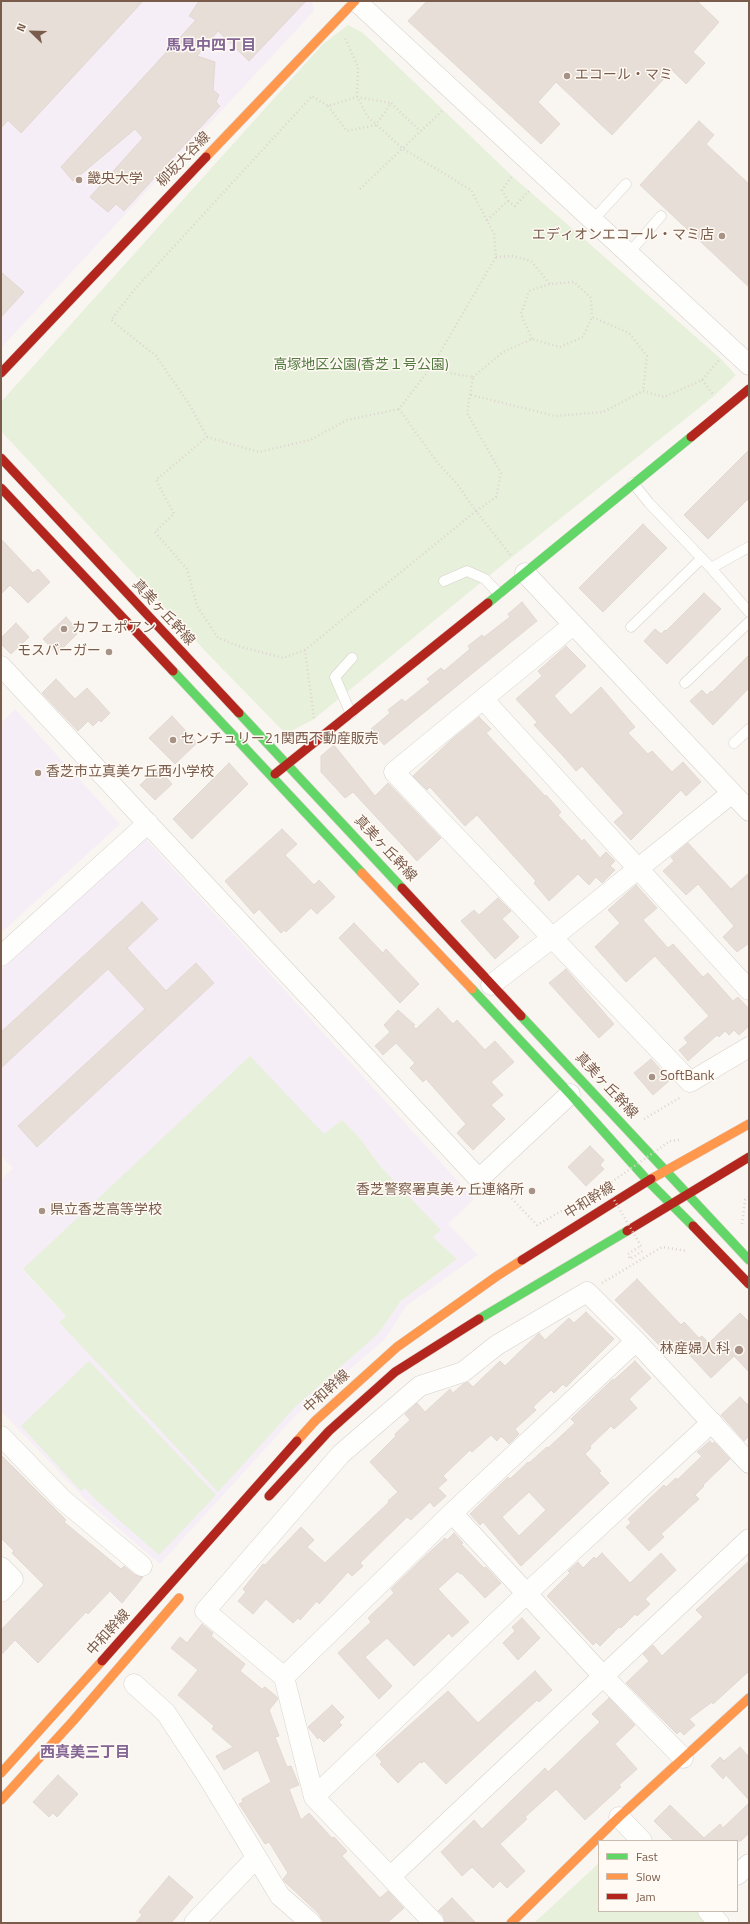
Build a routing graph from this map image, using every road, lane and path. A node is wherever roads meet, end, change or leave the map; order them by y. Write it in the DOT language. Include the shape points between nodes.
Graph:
graph roads {
  1 [pos="355,1"];
  2 [pos="343,34"];
  3 [pos="356,98"];
  4 [pos="391,103"];
  5 [pos="328,106"];
  6 [pos="443,110"];
  7 [pos="376,125"];
  8 [pos="420,131"];
  9 [pos="402,148"];
  10 [pos="512,176"];
  11 [pos="626,184"];
  12 [pos="360,189"];
  13 [pos="530,190"];
  14 [pos="508,200"];
  15 [pos="661,216"];
  16 [pos="487,220"];
  17 [pos="593,220"];
  18 [pos="629,254"];
  19 [pos="496,257"];
  20 [pos="550,284"];
  21 [pos="592,317"];
  22 [pos="532,339"];
  23 [pos="720,358"];
  24 [pos="749,364"];
  25 [pos="432,366"];
  26 [pos="1,373"];
  27 [pos="473,377"];
  28 [pos="702,380"];
  29 [pos="749,389"];
  30 [pos="643,391"];
  31 [pos="471,395"];
  32 [pos="714,396"];
  33 [pos="399,409"];
  34 [pos="208,437"];
  35 [pos="1,458"];
  36 [pos="633,483"];
  37 [pos="1,488"];
  38 [pos="476,511"];
  39 [pos="749,547"];
  40 [pos="512,557"];
  41 [pos="702,558"];
  42 [pos="711,568"];
  43 [pos="525,573"];
  44 [pos="444,581"];
  45 [pos="499,594"];
  46 [pos="749,612"];
  47 [pos="749,622"];
  48 [pos="573,625"];
  49 [pos="631,627"];
  50 [pos="305,650"];
  51 [pos="352,658"];
  52 [pos="1,666"];
  53 [pos="685,683"];
  54 [pos="483,699"];
  55 [pos="351,714"];
  56 [pos="314,719"];
  57 [pos="749,729"];
  58 [pos="734,743"];
  59 [pos="287,765"];
  60 [pos="272,776"];
  61 [pos="732,793"];
  62 [pos="749,811"];
  63 [pos="148,823"];
  64 [pos="638,869"];
  65 [pos="552,938"];
  66 [pos="1,956"];
  67 [pos="491,985"];
  68 [pos="749,990"];
  69 [pos="749,1047"];
  70 [pos="690,1082"];
  71 [pos="570,1094"];
  72 [pos="749,1124"];
  73 [pos="627,1129"];
  74 [pos="670,1141"];
  75 [pos="749,1157"];
  76 [pos="666,1170"];
  77 [pos="486,1172"];
  78 [pos="648,1181"];
  79 [pos="687,1193"];
  80 [pos="749,1197"];
  81 [pos="673,1204"];
  82 [pos="567,1208"];
  83 [pos="741,1231"];
  84 [pos="644,1250"];
  85 [pos="687,1251"];
  86 [pos="749,1260"];
  87 [pos="749,1284"];
  88 [pos="587,1292"];
  89 [pos="636,1341"];
  90 [pos="712,1422"];
  91 [pos="1,1436"];
  92 [pos="749,1463"];
  93 [pos="265,1501"];
  94 [pos="452,1513"];
  95 [pos="749,1539"];
  96 [pos="142,1566"];
  97 [pos="1,1567"];
  98 [pos="188,1588"];
  99 [pos="1,1592"];
  100 [pos="526,1594"];
  101 [pos="284,1677"];
  102 [pos="604,1677"];
  103 [pos="134,1684"];
  104 [pos="749,1698"];
  105 [pos="683,1758"];
  106 [pos="1,1773"];
  107 [pos="314,1797"];
  108 [pos="1,1800"];
  109 [pos="619,1817"];
  110 [pos="641,1840"];
  111 [pos="256,1858"];
  112 [pos="749,1864"];
  113 [pos="738,1874"];
  114 [pos="390,1878"];
  115 [pos="709,1912"];
  116 [pos="194,1923"];
  117 [pos="311,1923"];
  118 [pos="434,1923"];
  119 [pos="511,1923"];
  120 [pos="719,1923"];
  1 -- 17 [label="street"];
  1 -- 26 [label="street, 柳坂大谷線"];
  2 -- 3 [label="path" via="358,67"];
  3 -- 4 [label="path"];
  3 -- 5 [label="path"];
  3 -- 7 [label="path"];
  4 -- 7 [label="path"];
  4 -- 8 [label="path"];
  5 -- 7 [label="path" via="347,131"];
  5 -- 34 [label="path" via="312,96 134,290 112,320 156,356 190,404"];
  6 -- 8 [label="path"];
  7 -- 9 [label="path"];
  8 -- 9 [label="path"];
  9 -- 12 [label="path"];
  9 -- 16 [label="path" via="470,190"];
  10 -- 14 [label="path" via="502,190"];
  11 -- 17 [label="lane"];
  13 -- 14 [label="path" via="515,206"];
  14 -- 16 [label="path"];
  15 -- 18 [label="lane"];
  16 -- 19 [label="path" via="494,234"];
  17 -- 18 [label="street"];
  18 -- 24 [label="street"];
  19 -- 20 [label="path" via="512,256 531,261"];
  19 -- 25 [label="path"];
  20 -- 21 [label="path" via="574,282 590,298"];
  20 -- 22 [label="path" via="529,291 521,314"];
  21 -- 22 [label="path" via="583,337 560,347"];
  21 -- 30 [label="path" via="629,333 647,356"];
  22 -- 27 [label="path" via="503,352"];
  23 -- 28 [label="path"];
  25 -- 27 [label="path" via="449,374"];
  25 -- 33 [label="path"];
  27 -- 31 [label="path"];
  28 -- 30 [label="path" via="664,397"];
  28 -- 32 [label="path"];
  29 -- 36 [label="street"];
  30 -- 31 [label="path" via="603,412 555,416"];
  31 -- 38 [label="path" via="467,413 501,472 496,497"];
  33 -- 34 [label="path" via="348,420 310,440 259,452"];
  33 -- 38 [label="path"];
  34 -- 50 [label="path" via="156,480 174,514 156,532 187,569 197,606 218,638 240,648 283,658"];
  35 -- 59 [label="street, 真美ヶ丘幹線"];
  36 -- 41 [label="lane"];
  36 -- 43 [label="street"];
  37 -- 60 [label="street"];
  38 -- 40 [label="path"];
  38 -- 50 [label="path"];
  39 -- 42 [label="lane"];
  41 -- 42 [label="lane"];
  41 -- 49 [label="lane"];
  42 -- 46 [label="lane"];
  43 -- 45 [label="street"];
  43 -- 48 [label="street"];
  44 -- 45 [label="lane" via="467,571 484,579"];
  45 -- 55 [label="street"];
  47 -- 53 [label="lane"];
  48 -- 54 [label="street"];
  48 -- 61 [label="street"];
  50 -- 56 [label="path"];
  51 -- 55 [label="lane" via="335,677"];
  52 -- 63 [label="street"];
  54 -- 64 [label="street"];
  54 -- 65 [label="street" via="394,772"];
  55 -- 59 [label="street"];
  57 -- 58 [label="lane"];
  59 -- 60 [label="street"];
  59 -- 67 [label="street, 真美ヶ丘幹線"];
  60 -- 71 [label="street"];
  61 -- 62 [label="street"];
  61 -- 64 [label="street"];
  63 -- 66 [label="street"];
  63 -- 77 [label="street" via="479,1179"];
  64 -- 65 [label="street"];
  64 -- 68 [label="street"];
  65 -- 67 [label="street"];
  65 -- 70 [label="street"];
  67 -- 73 [label="street, 真美ヶ丘幹線"];
  69 -- 70 [label="street"];
  70 -- 73 [label="path" via="687,1093"];
  71 -- 77 [label="street"];
  71 -- 78 [label="street"];
  72 -- 76 [label="street, 中和幹線"];
  73 -- 76 [label="street, 真美ヶ丘幹線"];
  74 -- 84 [label="path, bridge" via="606,1186 641,1246 628,1254 630,1259"];
  75 -- 79 [label="street"];
  76 -- 78 [label="street, 中和幹線"];
  76 -- 79 [label="street, 真美ヶ丘幹線"];
  77 -- 82 [label="path" via="537,1225"];
  78 -- 81 [label="street"];
  78 -- 106 [label="street, 中和幹線" via="497,1276 397,1347 315,1421"];
  79 -- 81 [label="street"];
  79 -- 86 [label="street, 真美ヶ丘幹線"];
  80 -- 83 [label="path" via="745,1200"];
  81 -- 87 [label="street"];
  81 -- 93 [label="street" via="602,1244 406,1364 329,1431"];
  85 -- 88 [label="path" via="662,1246"];
  88 -- 89 [label="street"];
  88 -- 101 [label="street" via="497,1345 463,1372 420,1386 341,1454 204,1611"];
  89 -- 90 [label="street"];
  89 -- 94 [label="street"];
  90 -- 92 [label="street"];
  90 -- 100 [label="street"];
  91 -- 96 [label="street" via="62,1499"];
  94 -- 100 [label="street"];
  94 -- 101 [label="street"];
  95 -- 102 [label="street"];
  97 -- 99 [label="street" via="13,1579"];
  98 -- 108 [label="street" via="73,1722"];
  100 -- 102 [label="street"];
  100 -- 107 [label="street"];
  101 -- 107 [label="street"];
  102 -- 105 [label="street"];
  102 -- 114 [label="street"];
  103 -- 111 [label="street" via="166,1713"];
  104 -- 105 [label="street"];
  105 -- 109 [label="street"];
  107 -- 114 [label="street"];
  109 -- 110 [label="street"];
  109 -- 119 [label="street"];
  111 -- 116 [label="street"];
  111 -- 117 [label="street" via="280,1896"];
  112 -- 113 [label="street"];
  114 -- 118 [label="street"];
  115 -- 120 [label="street"];
}
